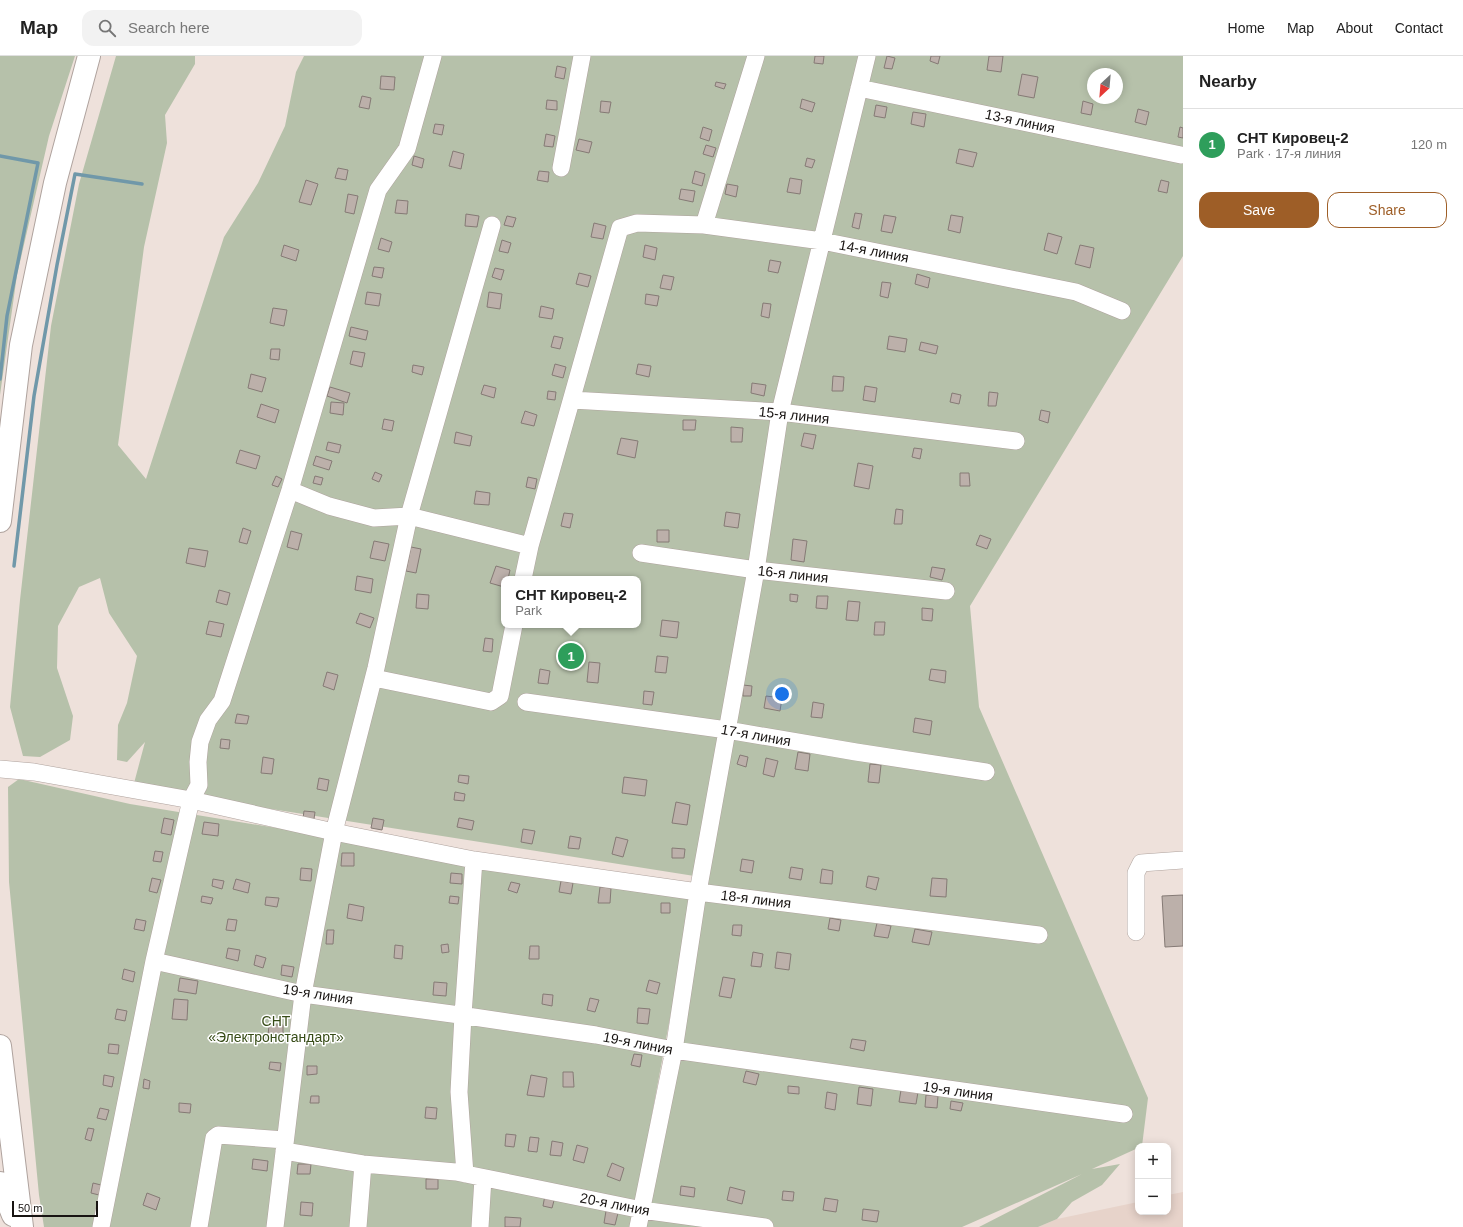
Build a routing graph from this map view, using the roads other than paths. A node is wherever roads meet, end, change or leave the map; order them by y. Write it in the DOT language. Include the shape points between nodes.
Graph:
graph roads {
  1 [pos="90,56"];
  2 [pos="433,56"];
  3 [pos="582,56"];
  4 [pos="756,56"];
  5 [pos="867,56"];
  6 [pos="859,88"];
  7 [pos="1181,155"];
  8 [pos="561,168"];
  9 [pos="492,225"];
  10 [pos="704,225"];
  11 [pos="822,241"];
  12 [pos="1122,311"];
  13 [pos="572,400"];
  14 [pos="780,412"];
  15 [pos="1016,441"];
  16 [pos="290,490"];
  17 [pos="410,516"];
  18 [pos="0,521"];
  19 [pos="530,546"];
  20 [pos="641,553"];
  21 [pos="756,570"];
  22 [pos="524,576"];
  23 [pos="946,591"];
  24 [pos="513,628"];
  25 [pos="374,678"];
  26 [pos="526,702"];
  27 [pos="727,730"];
  28 [pos="0,769"];
  29 [pos="986,772"];
  30 [pos="191,800"];
  31 [pos="334,832"];
  32 [pos="474,860"];
  33 [pos="1183,860"];
  34 [pos="698,892"];
  35 [pos="1136,932"];
  36 [pos="1039,935"];
  37 [pos="154,961"];
  38 [pos="303,994"];
  39 [pos="463,1015"];
  40 [pos="0,1046"];
  41 [pos="674,1050"];
  42 [pos="1124,1114"];
  43 [pos="284,1146"];
  44 [pos="363,1164"];
  45 [pos="0,1166"];
  46 [pos="465,1174"];
  47 [pos="483,1178"];
  48 [pos="0,1183"];
  49 [pos="642,1210"];
  50 [pos="20,1227"];
  51 [pos="101,1227"];
  52 [pos="199,1227"];
  53 [pos="275,1227"];
  54 [pos="358,1227"];
  55 [pos="480,1227"];
  56 [pos="638,1227"];
  57 [pos="765,1227"];
  1 -- 18 [label="main road" via="55,183 21,345"];
  2 -- 16 [label="street" via="408,149 378,190"];
  3 -- 8 [label="street"];
  4 -- 10 [label="street"];
  5 -- 6 [label="street"];
  6 -- 7 [label="street, 13-я линия"];
  6 -- 11 [label="street"];
  9 -- 17 [label="street"];
  10 -- 11 [label="street, 14-я линия"];
  10 -- 13 [label="street, 14-я линия" via="637,223 620,228"];
  11 -- 12 [label="street, 14-я линия" via="1076,292"];
  11 -- 14 [label="street"];
  13 -- 14 [label="street, 15-я линия"];
  13 -- 19 [label="street"];
  14 -- 15 [label="street, 15-я линия"];
  14 -- 21 [label="street"];
  16 -- 17 [label="street" via="329,506 374,518"];
  16 -- 30 [label="street" via="222,701 208,720 200,742 199,785"];
  17 -- 19 [label="street"];
  17 -- 25 [label="street"];
  19 -- 22 [label="street"];
  20 -- 21 [label="street, 16-я линия"];
  21 -- 23 [label="street, 16-я линия"];
  21 -- 27 [label="street"];
  24 -- 25 [label="street" via="500,696 492,702"];
  25 -- 31 [label="street"];
  26 -- 27 [label="street, 17-я линия"];
  27 -- 29 [label="street, 17-я линия"];
  27 -- 34 [label="street"];
  28 -- 30 [label="street, 18-я линия" via="34,772"];
  30 -- 31 [label="street, 18-я линия"];
  30 -- 37 [label="street"];
  31 -- 32 [label="street, 18-я линия"];
  31 -- 38 [label="street"];
  32 -- 34 [label="street, 18-я линия"];
  32 -- 39 [label="street"];
  33 -- 35 [label="street" via="1142,863 1136,873"];
  34 -- 36 [label="street, 18-я линия"];
  34 -- 41 [label="street"];
  37 -- 38 [label="street, 19-я линия"];
  37 -- 51 [label="street"];
  38 -- 39 [label="street, 19-я линия"];
  38 -- 43 [label="street"];
  39 -- 41 [label="street, 19-я линия" via="596,1035"];
  39 -- 46 [label="street" via="459,1092"];
  40 -- 50 [label="main road"];
  41 -- 42 [label="street, 19-я линия"];
  41 -- 49 [label="street"];
  43 -- 44 [label="street, 20-я линия"];
  43 -- 52 [label="street, 20-я линия" via="218,1135 214,1138"];
  43 -- 53 [label="street"];
  44 -- 46 [label="street, 20-я линия"];
  44 -- 54 [label="street"];
  45 -- 50 [label="main road"];
  46 -- 47 [label="street, 20-я линия"];
  47 -- 49 [label="street, 20-я линия"];
  47 -- 55 [label="street"];
  48 -- 50 [label="main road"];
  49 -- 56 [label="street"];
  49 -- 57 [label="street, 20-я линия"];
}
